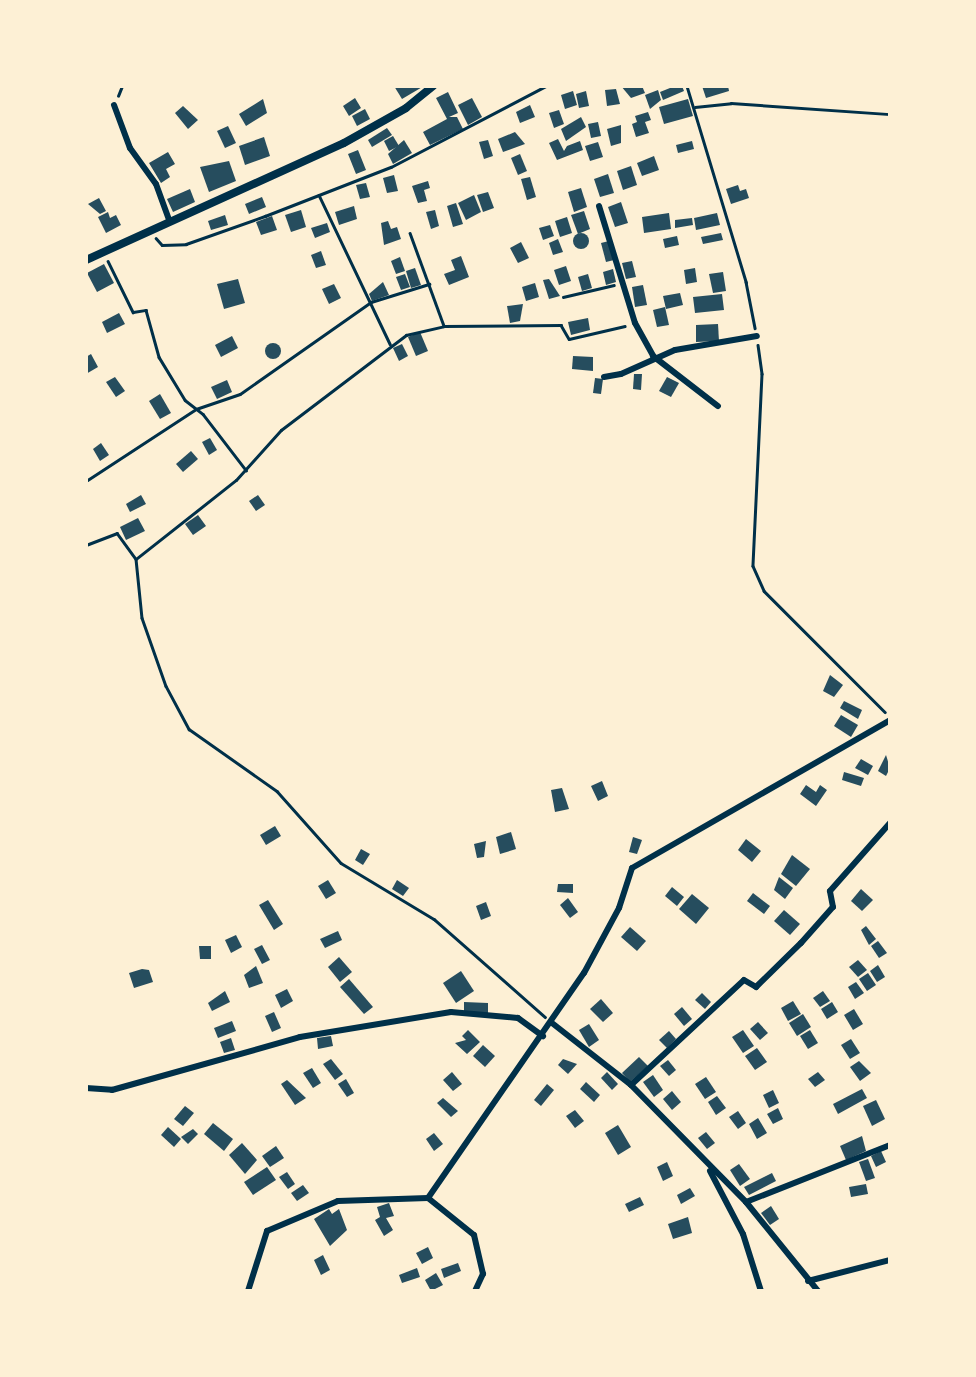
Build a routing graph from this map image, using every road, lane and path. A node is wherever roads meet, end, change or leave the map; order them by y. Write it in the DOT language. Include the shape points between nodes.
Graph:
graph roads {
  1 [pos="433,86"];
  2 [pos="546,86"];
  3 [pos="687,86"];
  4 [pos="114,105"];
  5 [pos="695,107"];
  6 [pos="890,114"];
  7 [pos="319,195"];
  8 [pos="599,206"];
  9 [pos="169,219"];
  10 [pos="149,229"];
  11 [pos="410,233"];
  12 [pos="103,251"];
  13 [pos="86,260"];
  14 [pos="624,282"];
  15 [pos="429,284"];
  16 [pos="563,297"];
  17 [pos="371,302"];
  18 [pos="635,323"];
  19 [pos="444,326"];
  20 [pos="757,336"];
  21 [pos="390,344"];
  22 [pos="656,359"];
  23 [pos="604,376"];
  24 [pos="718,406"];
  25 [pos="196,409"];
  26 [pos="246,470"];
  27 [pos="86,481"];
  28 [pos="86,545"];
  29 [pos="136,559"];
  30 [pos="890,718"];
  31 [pos="890,823"];
  32 [pos="552,1023"];
  33 [pos="543,1036"];
  34 [pos="631,1085"];
  35 [pos="86,1088"];
  36 [pos="890,1145"];
  37 [pos="708,1167"];
  38 [pos="428,1198"];
  39 [pos="746,1202"];
  40 [pos="890,1260"];
  41 [pos="808,1281"];
  42 [pos="248,1291"];
  43 [pos="475,1291"];
  44 [pos="761,1291"];
  45 [pos="818,1291"];
  1 -- 9 [label="street" via="406,108 344,143"];
  2 -- 7 [label="path" via="391,167"];
  3 -- 5 [label="path"];
  4 -- 9 [label="street" via="130,148 156,184"];
  5 -- 6 [label="path" via="731,103"];
  5 -- 20 [label="path"];
  7 -- 10 [label="path" via="186,244 162,245"];
  7 -- 17 [label="path"];
  8 -- 14 [label="street"];
  9 -- 10 [label="street"];
  10 -- 12 [label="street"];
  11 -- 15 [label="path"];
  12 -- 13 [label="street"];
  12 -- 25 [label="path" via="133,312 146,310 159,356 185,400"];
  14 -- 16 [label="path"];
  14 -- 18 [label="street"];
  15 -- 17 [label="path"];
  15 -- 19 [label="path"];
  17 -- 21 [label="path"];
  17 -- 25 [label="path" via="240,394"];
  18 -- 19 [label="path" via="569,339 561,325"];
  18 -- 22 [label="street"];
  19 -- 21 [label="path" via="419,330"];
  20 -- 22 [label="street" via="675,350"];
  20 -- 30 [label="path" via="762,374 754,566 764,591 803,635"];
  21 -- 26 [label="path" via="281,430"];
  22 -- 23 [label="street"];
  22 -- 24 [label="street"];
  25 -- 26 [label="path"];
  25 -- 27 [label="path"];
  26 -- 29 [label="path"];
  28 -- 29 [label="path" via="117,533"];
  29 -- 32 [label="path" via="142,618 166,686 189,729 277,791 341,863 434,919"];
  30 -- 32 [label="street" via="632,868 619,908"];
  31 -- 34 [label="street" via="830,891 834,907 801,943 755,987 744,980"];
  32 -- 33 [label="street"];
  32 -- 34 [label="street"];
  33 -- 35 [label="street" via="518,1018 451,1012 300,1037 112,1090"];
  33 -- 38 [label="street"];
  34 -- 37 [label="street"];
  36 -- 39 [label="street"];
  37 -- 39 [label="street"];
  37 -- 44 [label="street" via="743,1234"];
  38 -- 42 [label="street" via="338,1200 267,1231"];
  38 -- 43 [label="street" via="474,1235 483,1274"];
  39 -- 41 [label="street"];
  40 -- 41 [label="street"];
  41 -- 45 [label="street"];
}
